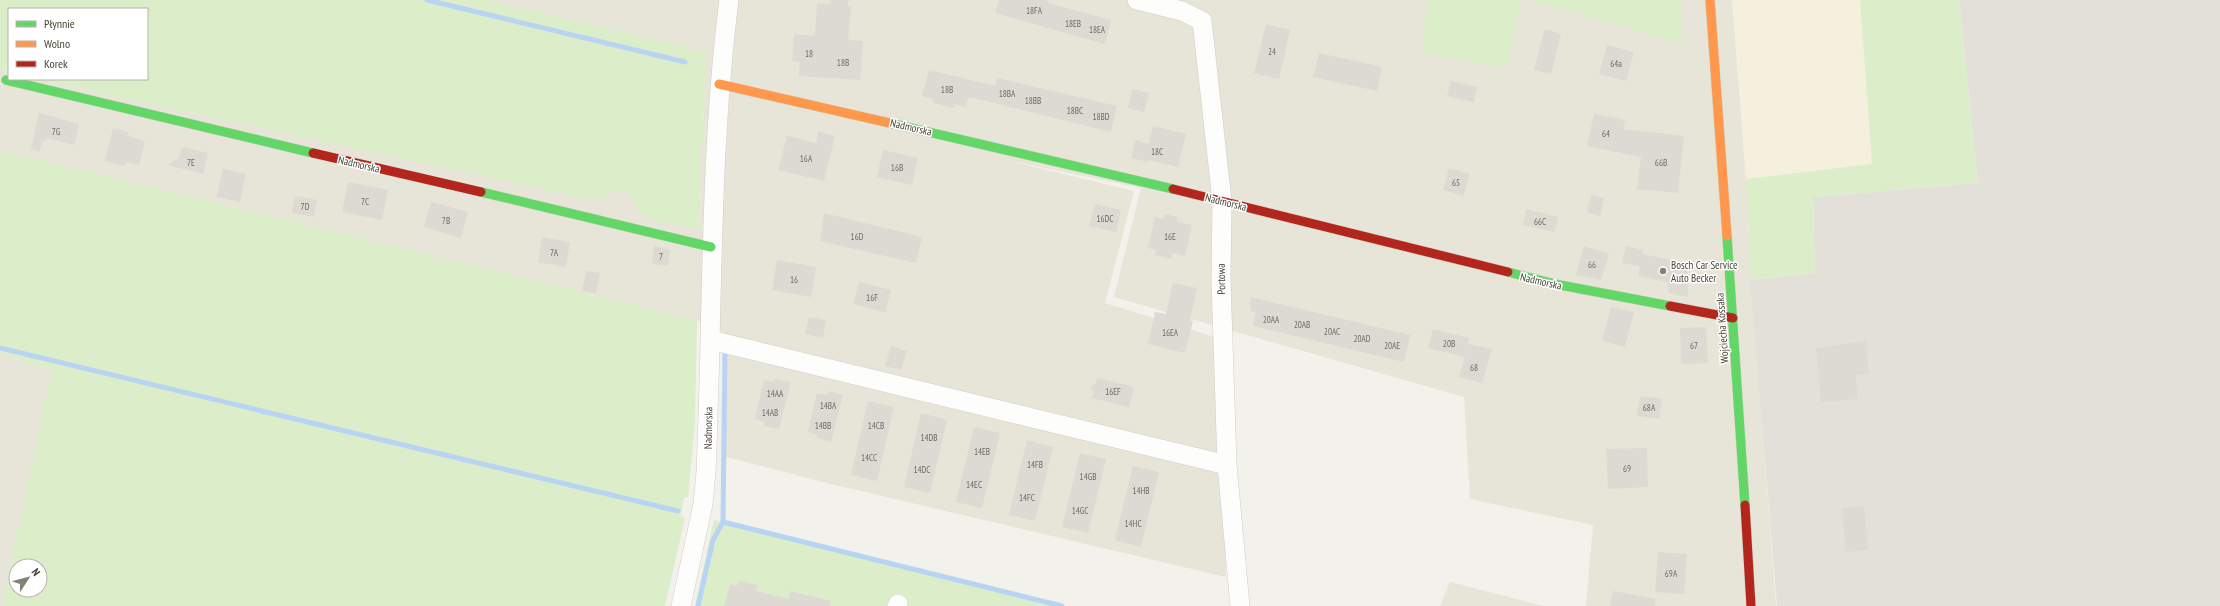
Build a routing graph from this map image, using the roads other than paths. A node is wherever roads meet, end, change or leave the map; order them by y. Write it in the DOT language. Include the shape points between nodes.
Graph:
graph roads {
  1 [pos="729,0"];
  2 [pos="1137,0"];
  3 [pos="1710,0"];
  4 [pos="6,80"];
  5 [pos="719,84"];
  6 [pos="1222,201"];
  7 [pos="711,247"];
  8 [pos="1733,318"];
  9 [pos="710,340"];
  10 [pos="1227,464"];
  11 [pos="681,606"];
  12 [pos="1240,606"];
  13 [pos="1751,606"];
  1 -- 5 [label="street, Nadmorska"];
  2 -- 6 [label="street, Portowa" via="1182,11 1202,21"];
  3 -- 8 [label="street, Wojciecha Kossaka"];
  4 -- 7 [label="street, Nadmorska"];
  5 -- 6 [label="street, Nadmorska" via="1067,162"];
  5 -- 7 [label="street, Nadmorska"];
  6 -- 8 [label="street, Nadmorska" via="1555,284"];
  6 -- 10 [label="street, Portowa" via="1221,280"];
  7 -- 9 [label="street, Nadmorska"];
  8 -- 13 [label="street, Wojciecha Kossaka"];
  9 -- 10 [label="street"];
  9 -- 11 [label="street, Nadmorska" via="708,442 703,504"];
  10 -- 12 [label="street, Portowa"];
}
